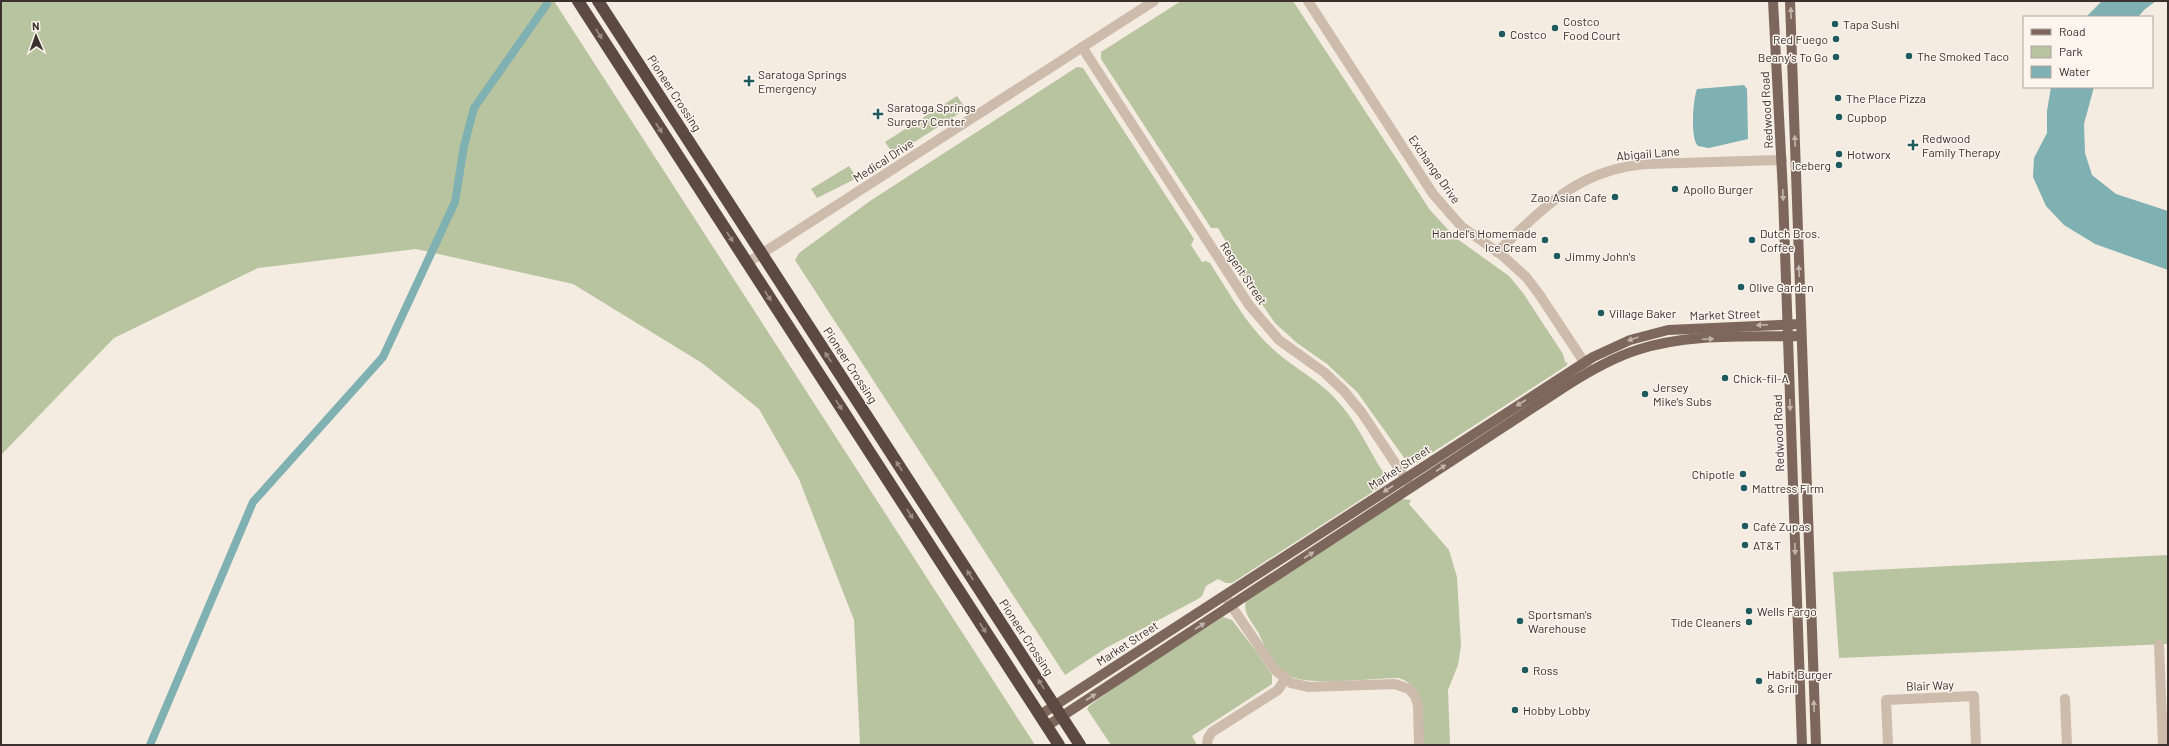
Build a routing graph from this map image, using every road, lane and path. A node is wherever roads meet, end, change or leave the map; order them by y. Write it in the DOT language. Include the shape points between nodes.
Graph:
graph roads {
  1 [pos="578,1"];
  2 [pos="598,1"];
  3 [pos="1154,1"];
  4 [pos="1308,1"];
  5 [pos="1773,1"];
  6 [pos="1790,1"];
  7 [pos="1082,47"];
  8 [pos="1782,160"];
  9 [pos="1497,252"];
  10 [pos="762,254"];
  11 [pos="747,263"];
  12 [pos="1788,324"];
  13 [pos="1801,324"];
  14 [pos="1788,336"];
  15 [pos="1801,336"];
  16 [pos="1587,367"];
  17 [pos="1404,479"];
  18 [pos="1412,487"];
  19 [pos="1224,595"];
  20 [pos="1232,605"];
  21 [pos="2159,645"];
  22 [pos="1285,679"];
  23 [pos="2065,699"];
  24 [pos="2164,701"];
  25 [pos="1054,705"];
  26 [pos="1040,715"];
  27 [pos="1062,716"];
  28 [pos="1047,726"];
  29 [pos="1059,745"];
  30 [pos="1080,745"];
  31 [pos="1207,745"];
  32 [pos="1419,745"];
  33 [pos="1802,745"];
  34 [pos="1816,745"];
  35 [pos="1888,745"];
  36 [pos="1976,745"];
  37 [pos="2067,745"];
  38 [pos="2163,745"];
  1 -- 11 [label="highway, one-way"];
  2 -- 10 [label="highway, Pioneer Crossing"];
  3 -- 7 [label="street, Medical Drive"];
  4 -- 9 [label="street, Exchange Drive" via="1433,194 1462,226"];
  5 -- 8 [label="main road, Redwood Road"];
  13 -- 6 [label="main road, one-way"];
  7 -- 10 [label="street, Medical Drive"];
  7 -- 17 [label="street, Regent Street" via="1249,305 1279,340 1344,391 1362,413"];
  8 -- 9 [label="street, Abigail Lane" via="1642,164 1602,173 1579,183 1551,202"];
  8 -- 12 [label="main road, Redwood Road, one-way"];
  9 -- 16 [label="street, Exchange Drive" via="1532,285"];
  10 -- 11 [label="street, Medical Drive"];
  25 -- 10 [label="highway, Pioneer Crossing, one-way"];
  11 -- 26 [label="highway, one-way"];
  12 -- 13 [label="main road, Market Street"];
  12 -- 14 [label="main road, Redwood Road"];
  12 -- 16 [label="main road, Market Street, one-way" via="1668,330 1630,340"];
  13 -- 15 [label="main road"];
  14 -- 15 [label="main road, Market Street"];
  16 -- 14 [label="main road, Market Street, one-way" via="1658,344 1702,339"];
  14 -- 33 [label="main road, Redwood Road, one-way"];
  34 -- 15 [label="main road, one-way"];
  16 -- 17 [label="main road, Market Street, one-way"];
  18 -- 16 [label="main road, Market Street, one-way"];
  17 -- 18 [label="street, Regent Street"];
  17 -- 19 [label="main road, Market Street, one-way"];
  20 -- 18 [label="main road, Market Street, one-way"];
  19 -- 20 [label="street"];
  19 -- 25 [label="main road, Market Street"];
  20 -- 22 [label="street" via="1275,670"];
  27 -- 20 [label="main road, Market Street, one-way"];
  21 -- 24 [label="street"];
  22 -- 31 [label="street" via="1278,690 1212,732"];
  22 -- 32 [label="street" via="1309,687 1395,684 1404,686 1417,700"];
  23 -- 37 [label="street"];
  24 -- 38 [label="street"];
  25 -- 26 [label="main road, Market Street"];
  25 -- 27 [label="highway, Pioneer Crossing"];
  26 -- 28 [label="highway"];
  27 -- 28 [label="main road, Market Street"];
  27 -- 30 [label="highway, Pioneer Crossing"];
  28 -- 29 [label="highway"];
  35 -- 36 [label="street, Blair Way" via="1886,700 1974,696"];
}
